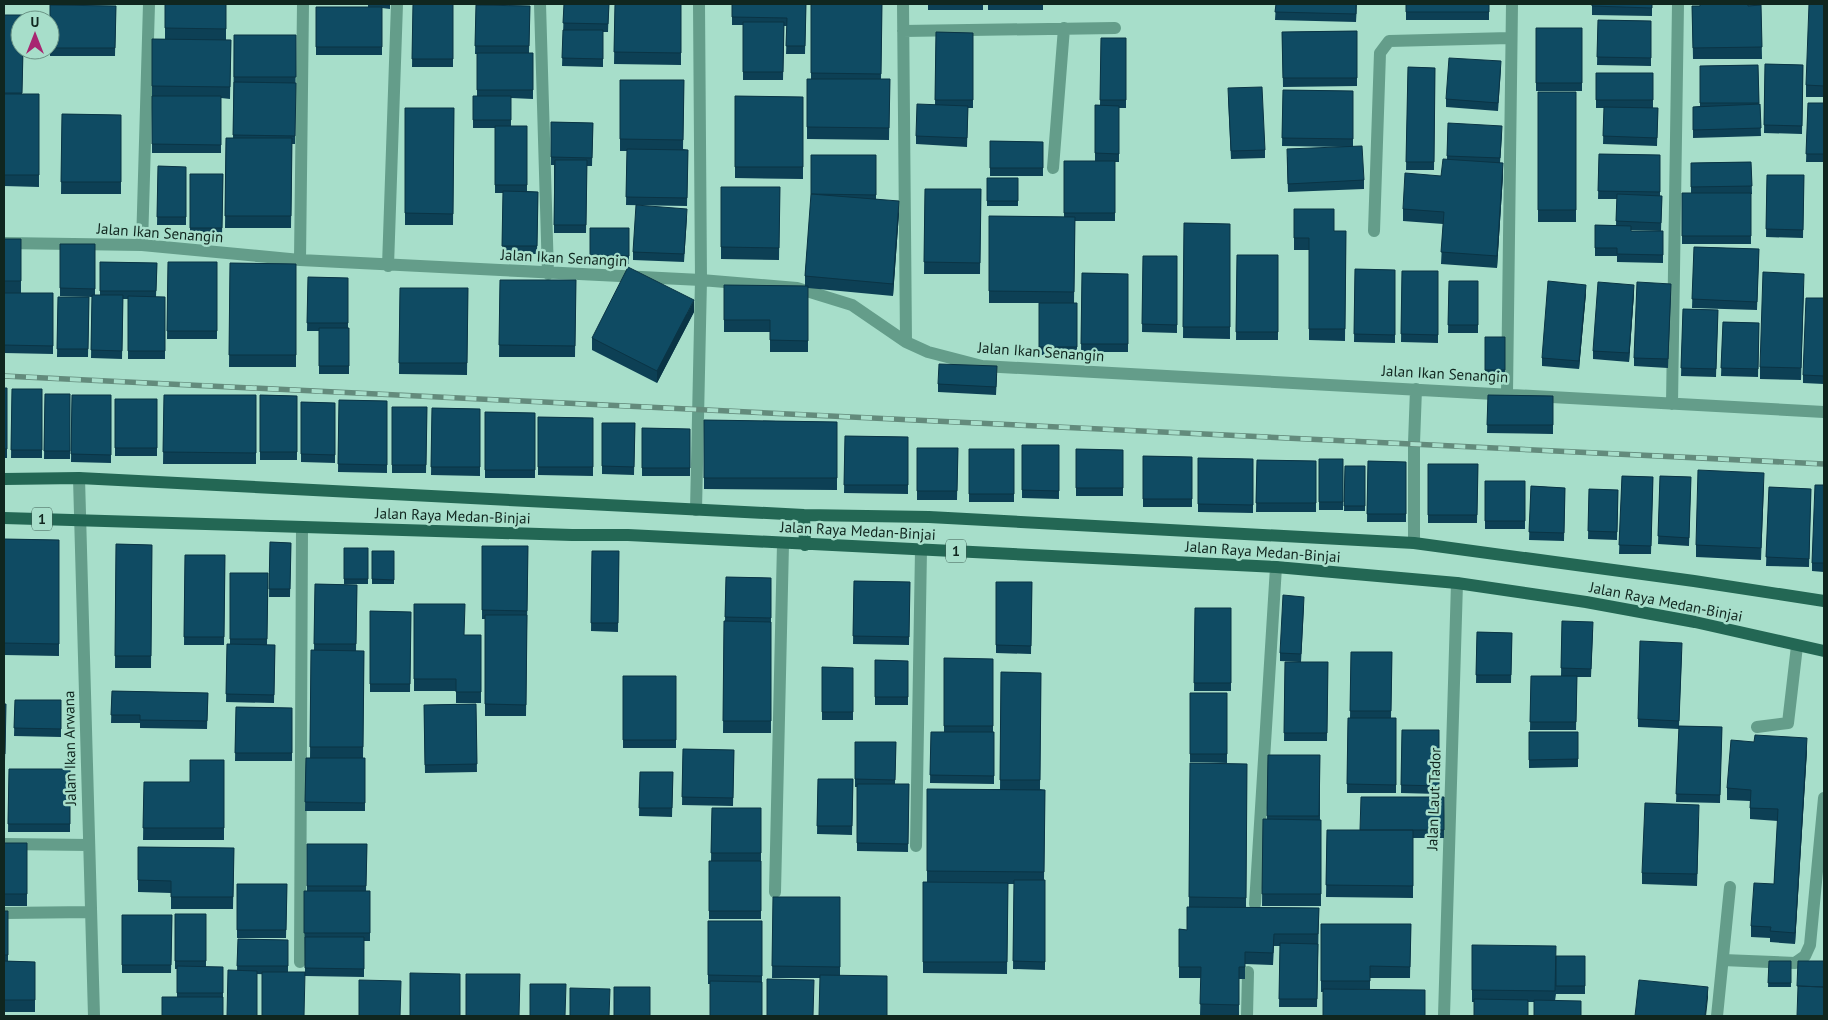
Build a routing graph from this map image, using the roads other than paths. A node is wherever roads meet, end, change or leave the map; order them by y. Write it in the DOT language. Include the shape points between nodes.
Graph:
graph roads {
  1 [pos="149,4"];
  2 [pos="303,4"];
  3 [pos="397,4"];
  4 [pos="540,4"];
  5 [pos="699,4"];
  6 [pos="903,4"];
  7 [pos="1512,4"];
  8 [pos="1678,4"];
  9 [pos="1064,28"];
  10 [pos="1115,28"];
  11 [pos="903,31"];
  12 [pos="1510,38"];
  13 [pos="1053,168"];
  14 [pos="1374,231"];
  15 [pos="4,243"];
  16 [pos="142,245"];
  17 [pos="300,260"];
  18 [pos="388,266"];
  19 [pos="548,274"];
  20 [pos="700,280"];
  21 [pos="906,342"];
  22 [pos="1416,389"];
  23 [pos="1507,393"];
  24 [pos="1672,404"];
  25 [pos="1824,412"];
  26 [pos="79,478"];
  27 [pos="4,479"];
  28 [pos="696,510"];
  29 [pos="804,515"];
  30 [pos="4,518"];
  31 [pos="81,519"];
  32 [pos="302,528"];
  33 [pos="1414,543"];
  34 [pos="783,544"];
  35 [pos="805,545"];
  36 [pos="921,550"];
  37 [pos="1276,567"];
  38 [pos="1457,583"];
  39 [pos="1824,601"];
  40 [pos="1798,646"];
  41 [pos="1824,650"];
  42 [pos="1757,727"];
  43 [pos="1824,798"];
  44 [pos="4,844"];
  45 [pos="89,845"];
  46 [pos="916,846"];
  47 [pos="1730,887"];
  48 [pos="775,892"];
  49 [pos="1256,904"];
  50 [pos="91,912"];
  51 [pos="4,913"];
  52 [pos="1723,960"];
  53 [pos="300,962"];
  54 [pos="1248,972"];
  55 [pos="94,1016"];
  56 [pos="1247,1016"];
  57 [pos="1444,1016"];
  58 [pos="1717,1016"];
  1 -- 16 [label="street"];
  2 -- 17 [label="street"];
  3 -- 18 [label="street"];
  4 -- 19 [label="street"];
  5 -- 20 [label="street"];
  6 -- 11 [label="street"];
  7 -- 12 [label="street"];
  8 -- 24 [label="street"];
  9 -- 10 [label="street"];
  9 -- 11 [label="street"];
  9 -- 13 [label="street"];
  11 -- 21 [label="street"];
  12 -- 14 [label="street" via="1390,41 1380,53"];
  12 -- 23 [label="street"];
  15 -- 16 [label="street, Jalan Ikan Senangin"];
  16 -- 17 [label="street, Jalan Ikan Senangin"];
  17 -- 18 [label="street, Jalan Ikan Senangin"];
  18 -- 19 [label="street, Jalan Ikan Senangin"];
  19 -- 20 [label="street, Jalan Ikan Senangin"];
  20 -- 21 [label="street, Jalan Ikan Senangin" via="797,288 826,296 852,305"];
  20 -- 28 [label="street"];
  21 -- 22 [label="street, Jalan Ikan Senangin" via="928,352 982,366"];
  22 -- 23 [label="street, Jalan Ikan Senangin"];
  22 -- 33 [label="street"];
  23 -- 24 [label="street, Jalan Ikan Senangin"];
  24 -- 25 [label="street, Jalan Ikan Senangin"];
  26 -- 27 [label="main road, Jalan Raya Medan-Binjai / 1"];
  26 -- 28 [label="main road, Jalan Raya Medan-Binjai / 1"];
  26 -- 31 [label="street, Jalan Ikan Arwana"];
  28 -- 29 [label="main road, Jalan Raya Medan-Binjai / 1"];
  29 -- 33 [label="main road, Jalan Raya Medan-Binjai / 1" via="929,517"];
  29 -- 35 [label="main road"];
  30 -- 31 [label="main road, Jalan Raya Medan-Binjai / 1"];
  31 -- 32 [label="main road, Jalan Raya Medan-Binjai / 1"];
  31 -- 45 [label="street, Jalan Ikan Arwana"];
  32 -- 34 [label="main road, Jalan Raya Medan-Binjai / 1" via="628,535"];
  32 -- 53 [label="street"];
  33 -- 39 [label="main road, Jalan Raya Medan-Binjai / 1"];
  34 -- 35 [label="main road, Jalan Raya Medan-Binjai / 1"];
  34 -- 48 [label="street"];
  35 -- 36 [label="main road, Jalan Raya Medan-Binjai / 1"];
  36 -- 37 [label="main road, Jalan Raya Medan-Binjai / 1"];
  36 -- 46 [label="street"];
  37 -- 38 [label="main road, Jalan Raya Medan-Binjai / 1"];
  37 -- 49 [label="street"];
  38 -- 40 [label="main road, Jalan Raya Medan-Binjai / 1" via="1695,622"];
  38 -- 57 [label="street, Jalan Laut Tador"];
  40 -- 41 [label="main road, Jalan Raya Medan-Binjai / 1"];
  40 -- 42 [label="street" via="1788,723"];
  43 -- 52 [label="street" via="1810,945 1805,956 1795,963"];
  44 -- 45 [label="street"];
  45 -- 50 [label="street, Jalan Ikan Arwana"];
  47 -- 52 [label="street"];
  50 -- 51 [label="street"];
  50 -- 55 [label="street, Jalan Ikan Arwana"];
  52 -- 58 [label="street"];
  54 -- 56 [label="street"];
}
